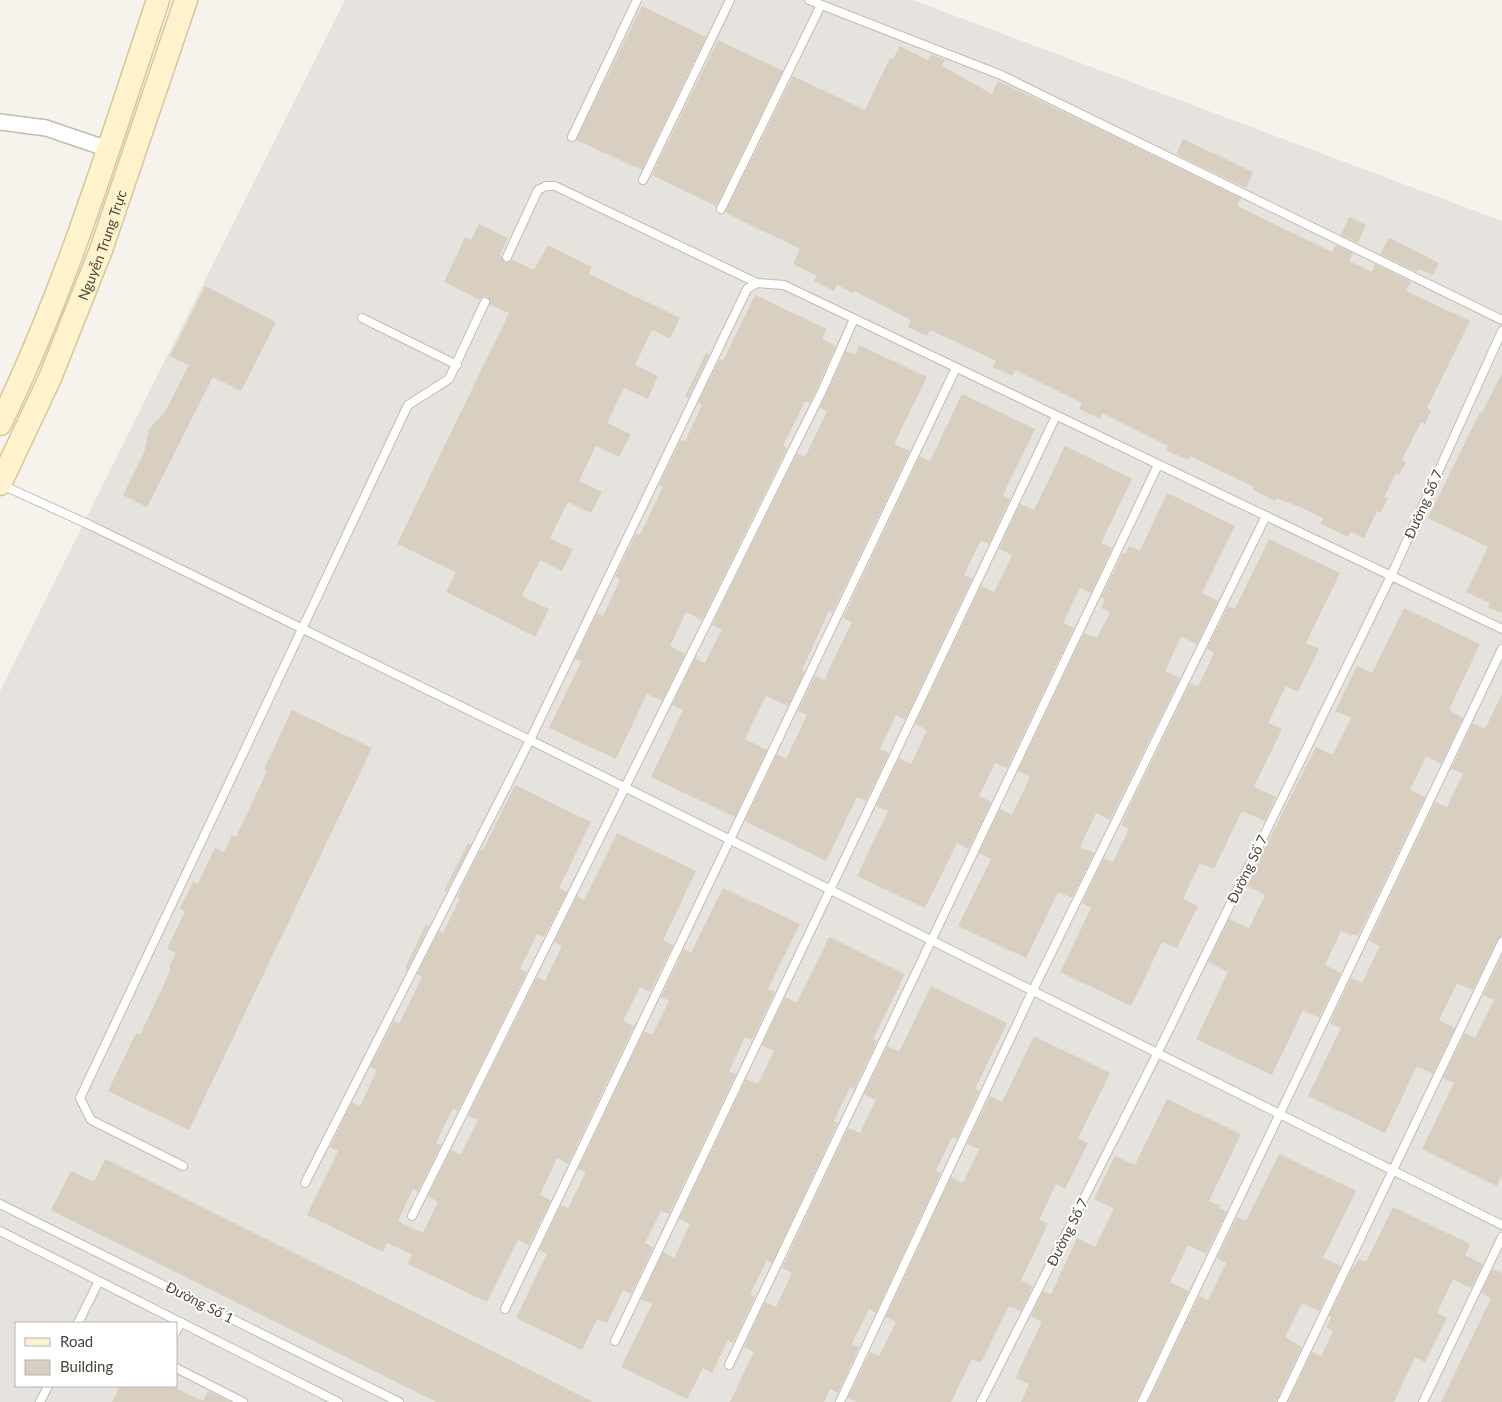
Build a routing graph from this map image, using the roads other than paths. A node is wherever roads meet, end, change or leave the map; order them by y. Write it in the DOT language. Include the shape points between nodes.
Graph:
graph roads {
  1 [pos="158,0"];
  2 [pos="186,0"];
  3 [pos="637,0"];
  4 [pos="730,0"];
  5 [pos="809,0"];
  6 [pos="821,4"];
  7 [pos="0,122"];
  8 [pos="572,137"];
  9 [pos="108,149"];
  10 [pos="643,180"];
  11 [pos="721,209"];
  12 [pos="507,257"];
  13 [pos="757,283"];
  14 [pos="485,302"];
  15 [pos="362,318"];
  16 [pos="854,319"];
  17 [pos="1502,320"];
  18 [pos="1502,331"];
  19 [pos="457,365"];
  20 [pos="956,368"];
  21 [pos="1056,416"];
  22 [pos="0,424"];
  23 [pos="1158,464"];
  24 [pos="0,484"];
  25 [pos="1266,516"];
  26 [pos="1391,576"];
  27 [pos="300,628"];
  28 [pos="1502,629"];
  29 [pos="1502,648"];
  30 [pos="530,740"];
  31 [pos="624,788"];
  32 [pos="729,840"];
  33 [pos="830,891"];
  34 [pos="931,941"];
  35 [pos="1502,942"];
  36 [pos="1032,992"];
  37 [pos="1156,1054"];
  38 [pos="1280,1115"];
  39 [pos="183,1166"];
  40 [pos="1392,1171"];
  41 [pos="305,1183"];
  42 [pos="0,1204"];
  43 [pos="412,1216"];
  44 [pos="1502,1225"];
  45 [pos="0,1231"];
  46 [pos="1502,1237"];
  47 [pos="99,1281"];
  48 [pos="505,1309"];
  49 [pos="78,1322"];
  50 [pos="181,1322"];
  51 [pos="178,1328"];
  52 [pos="615,1341"];
  53 [pos="730,1366"];
  54 [pos="178,1369"];
  55 [pos="48,1387"];
  56 [pos="40,1402"];
  57 [pos="244,1402"];
  58 [pos="338,1402"];
  59 [pos="398,1402"];
  60 [pos="840,1402"];
  61 [pos="981,1402"];
  62 [pos="1142,1402"];
  63 [pos="1282,1402"];
  64 [pos="1423,1402"];
  1 -- 9 [label="main road, Nguyễn Trung Trực"];
  2 -- 24 [label="main road, Nguyễn Trung Trực" via="102,250 50,378"];
  3 -- 8 [label="lane"];
  4 -- 10 [label="lane"];
  5 -- 6 [label="lane"];
  6 -- 11 [label="lane"];
  6 -- 17 [label="lane" via="1001,75"];
  7 -- 9 [label="street" via="46,128"];
  9 -- 22 [label="main road, Nguyễn Trung Trực" via="31,361"];
  12 -- 13 [label="lane" via="538,190 555,186"];
  13 -- 16 [label="lane" via="784,285"];
  13 -- 30 [label="lane" via="747,289"];
  14 -- 19 [label="lane"];
  15 -- 19 [label="lane"];
  16 -- 20 [label="lane"];
  16 -- 31 [label="lane" via="823,389"];
  18 -- 26 [label="lane, Đường Số 7"];
  19 -- 27 [label="lane" via="449,379 408,405"];
  20 -- 21 [label="lane"];
  20 -- 32 [label="lane"];
  21 -- 23 [label="lane"];
  21 -- 33 [label="lane"];
  23 -- 25 [label="lane"];
  23 -- 34 [label="lane"];
  24 -- 27 [label="lane"];
  25 -- 26 [label="lane"];
  25 -- 36 [label="lane"];
  26 -- 28 [label="lane"];
  26 -- 37 [label="lane, Đường Số 7"];
  27 -- 30 [label="lane"];
  27 -- 39 [label="lane" via="80,1098 91,1120"];
  29 -- 38 [label="lane"];
  30 -- 31 [label="lane"];
  30 -- 41 [label="lane"];
  31 -- 32 [label="lane"];
  31 -- 43 [label="lane"];
  32 -- 33 [label="lane"];
  32 -- 48 [label="lane"];
  33 -- 34 [label="lane"];
  33 -- 52 [label="lane"];
  34 -- 36 [label="lane"];
  34 -- 53 [label="lane"];
  35 -- 40 [label="lane"];
  36 -- 37 [label="lane"];
  36 -- 60 [label="lane"];
  37 -- 38 [label="lane"];
  37 -- 61 [label="lane, Đường Số 7"];
  38 -- 40 [label="lane"];
  38 -- 62 [label="lane"];
  40 -- 44 [label="lane"];
  40 -- 63 [label="lane"];
  42 -- 59 [label="lane, Đường Số 1"];
  45 -- 47 [label="lane, Đường Số 1"];
  46 -- 64 [label="lane"];
  47 -- 49 [label="lane"];
  47 -- 50 [label="lane, Đường Số 1"];
  50 -- 51 [label="lane"];
  50 -- 58 [label="lane, Đường Số 1"];
  54 -- 57 [label="lane"];
  55 -- 56 [label="lane"];
}
